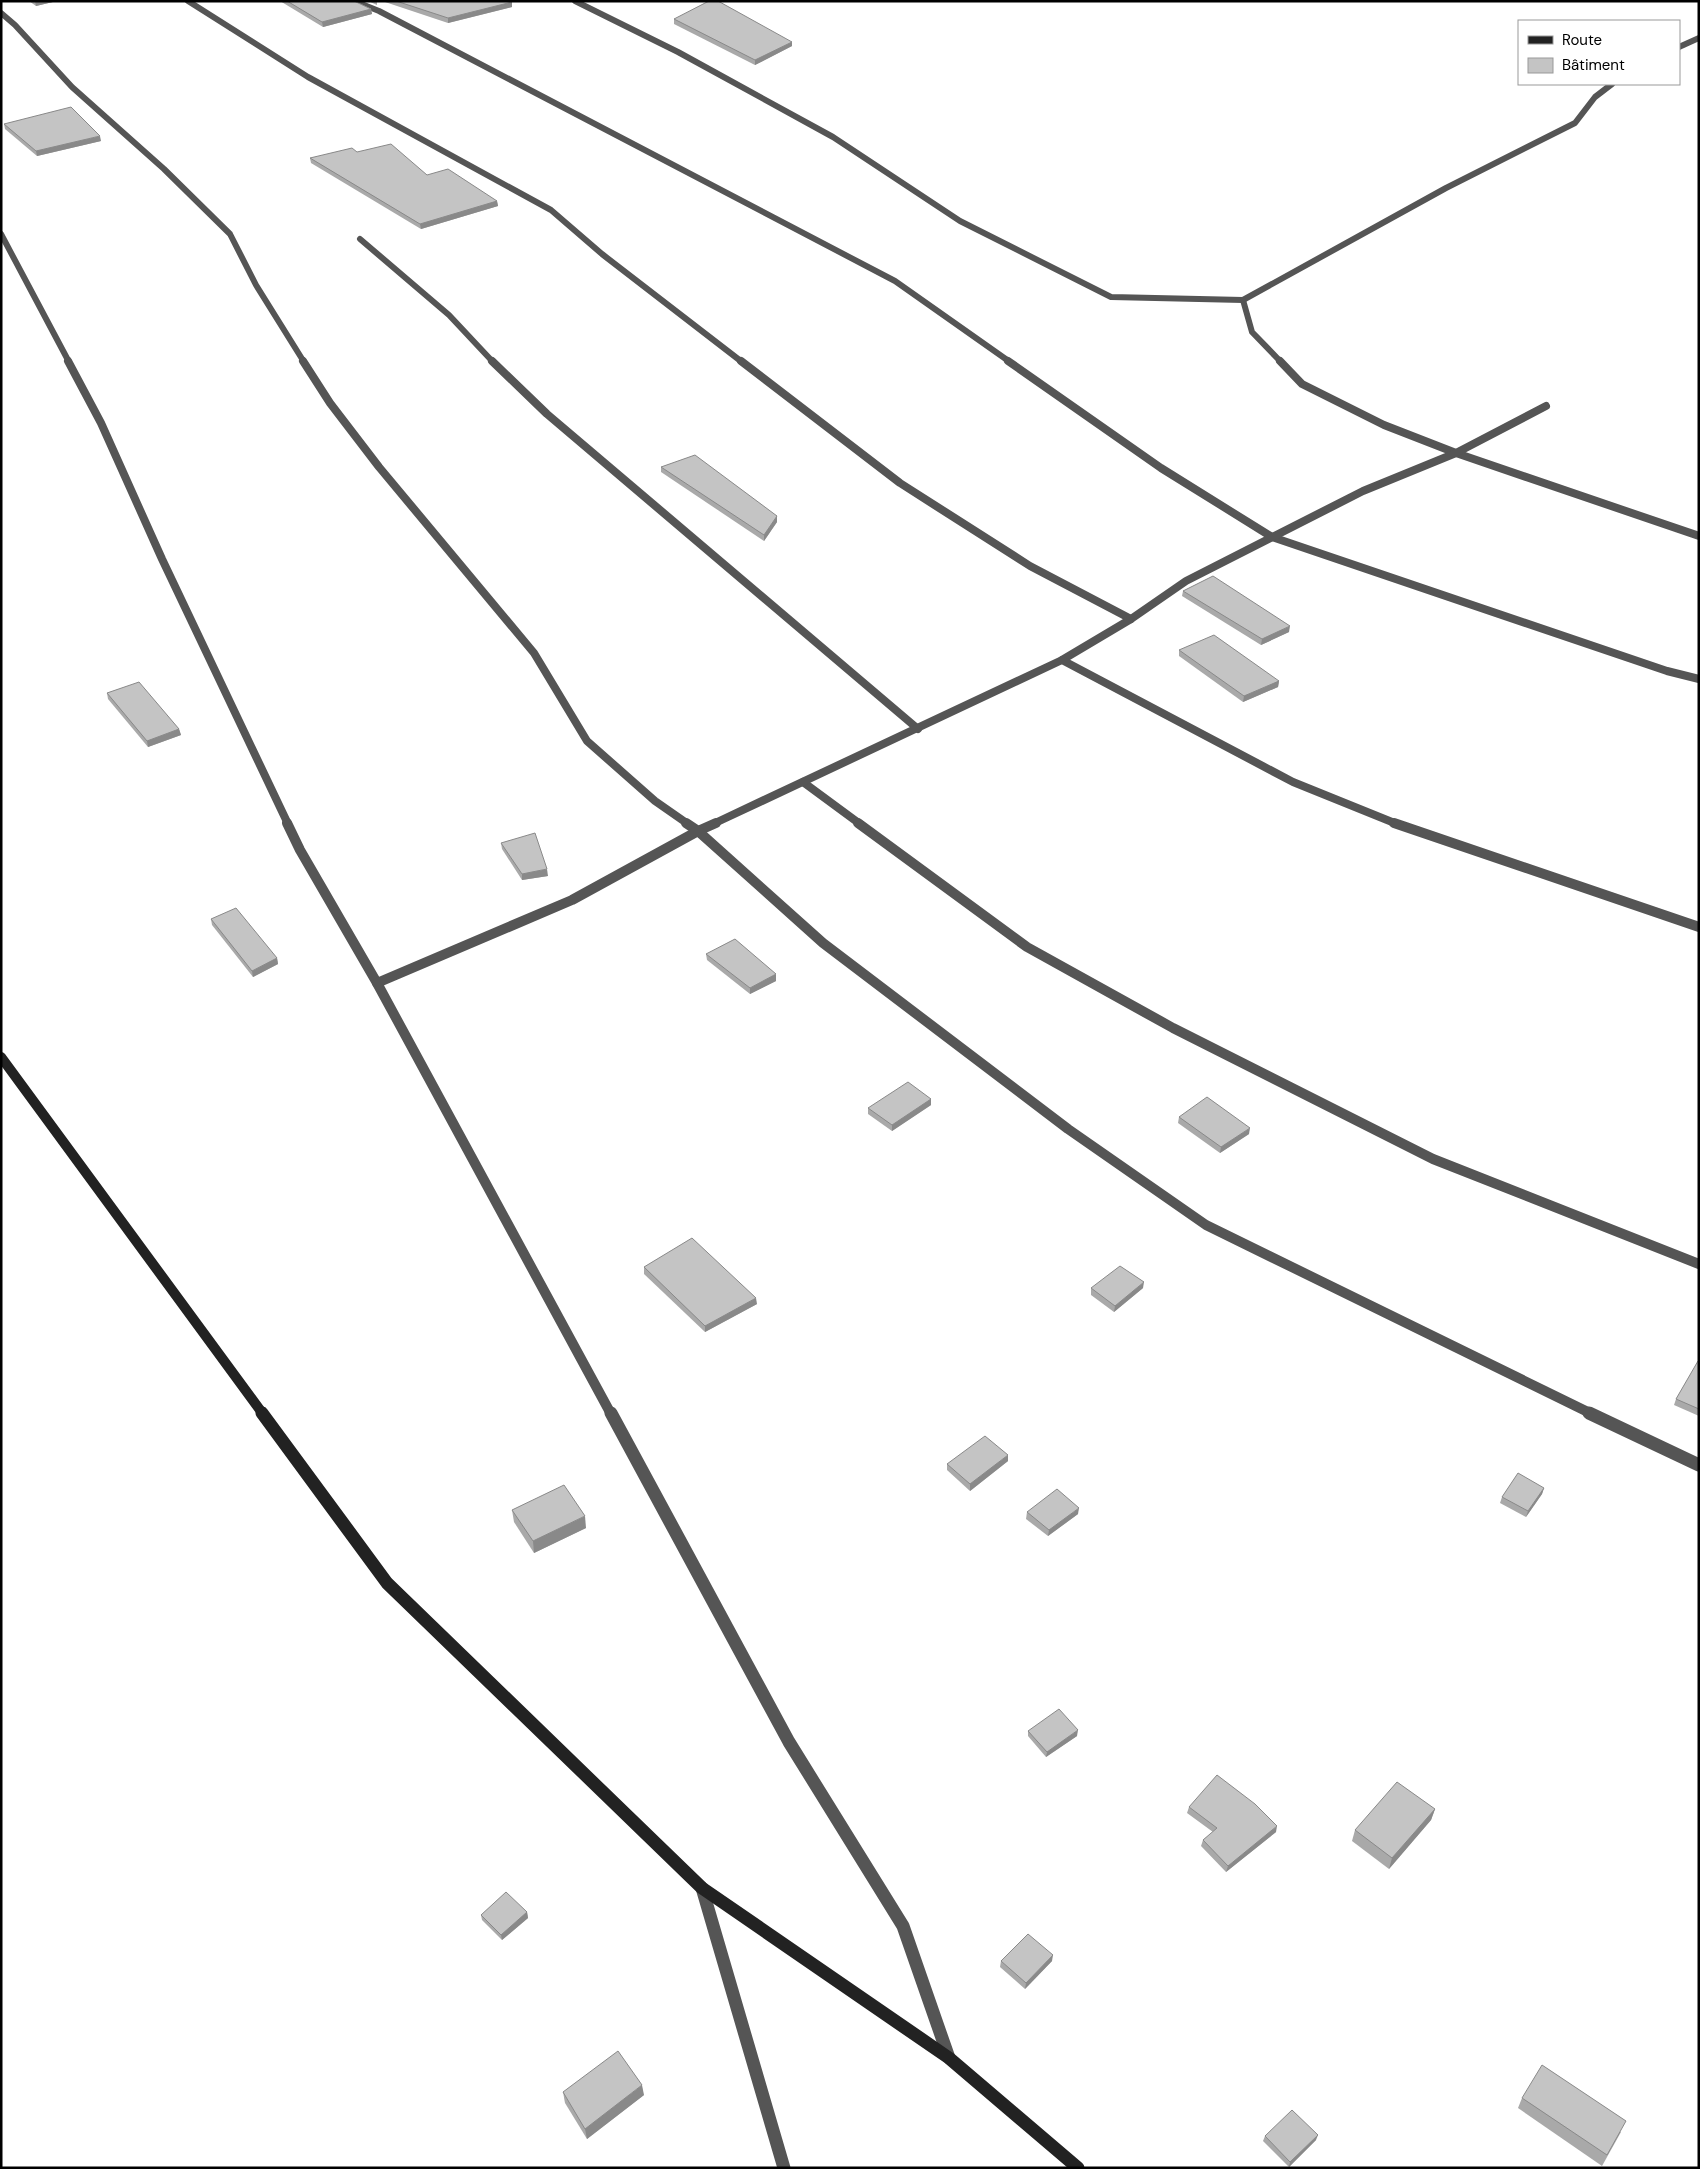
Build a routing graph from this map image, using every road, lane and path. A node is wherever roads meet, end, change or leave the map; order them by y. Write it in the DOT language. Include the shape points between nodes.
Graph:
graph roads {
  1 [pos="188,1"];
  2 [pos="354,1"];
  3 [pos="575,1"];
  4 [pos="1,13"];
  5 [pos="1699,38"];
  6 [pos="1680,47"];
  7 [pos="1611,85"];
  8 [pos="1,234"];
  9 [pos="360,239"];
  10 [pos="1243,300"];
  11 [pos="1546,406"];
  12 [pos="1456,453"];
  13 [pos="1699,536"];
  14 [pos="1272,537"];
  15 [pos="1131,619"];
  16 [pos="1062,660"];
  17 [pos="1699,679"];
  18 [pos="918,729"];
  19 [pos="803,782"];
  20 [pos="698,831"];
  21 [pos="1699,927"];
  22 [pos="377,983"];
  23 [pos="1,1057"];
  24 [pos="1699,1264"];
  25 [pos="1699,1465"];
  26 [pos="702,1888"];
  27 [pos="949,2058"];
  28 [pos="784,2168"];
  29 [pos="1078,2168"];
  1 -- 15 [label="street" via="308,77 550,210 602,254 900,483 1030,566"];
  2 -- 14 [label="street" via="379,11 895,281 1161,468"];
  3 -- 10 [label="street" via="678,52 833,137 960,221 1112,297"];
  4 -- 20 [label="street" via="72,87 230,234 256,285 330,403 534,653 586,741 655,801"];
  5 -- 6 [label="street"];
  7 -- 10 [label="street" via="1594,97 1575,123 1446,188"];
  8 -- 22 [label="street" via="101,423 300,850"];
  9 -- 18 [label="street" via="449,315 547,414"];
  10 -- 12 [label="street" via="1252,332 1302,384 1384,424"];
  11 -- 12 [label="street"];
  12 -- 13 [label="street"];
  12 -- 14 [label="street" via="1364,491"];
  14 -- 15 [label="street" via="1186,581"];
  14 -- 17 [label="street" via="1657,668"];
  15 -- 16 [label="street"];
  16 -- 18 [label="street"];
  16 -- 21 [label="street" via="1293,782 1397,824"];
  18 -- 19 [label="street"];
  19 -- 20 [label="street"];
  19 -- 24 [label="street" via="1027,947 1173,1028 1433,1159"];
  20 -- 22 [label="street" via="572,900"];
  20 -- 25 [label="street" via="824,943 1068,1129 1206,1225"];
  22 -- 27 [label="street" via="789,1742 903,1926"];
  23 -- 26 [label="main road" via="387,1583"];
  26 -- 27 [label="main road"];
  26 -- 28 [label="street"];
  27 -- 29 [label="main road"];
}
